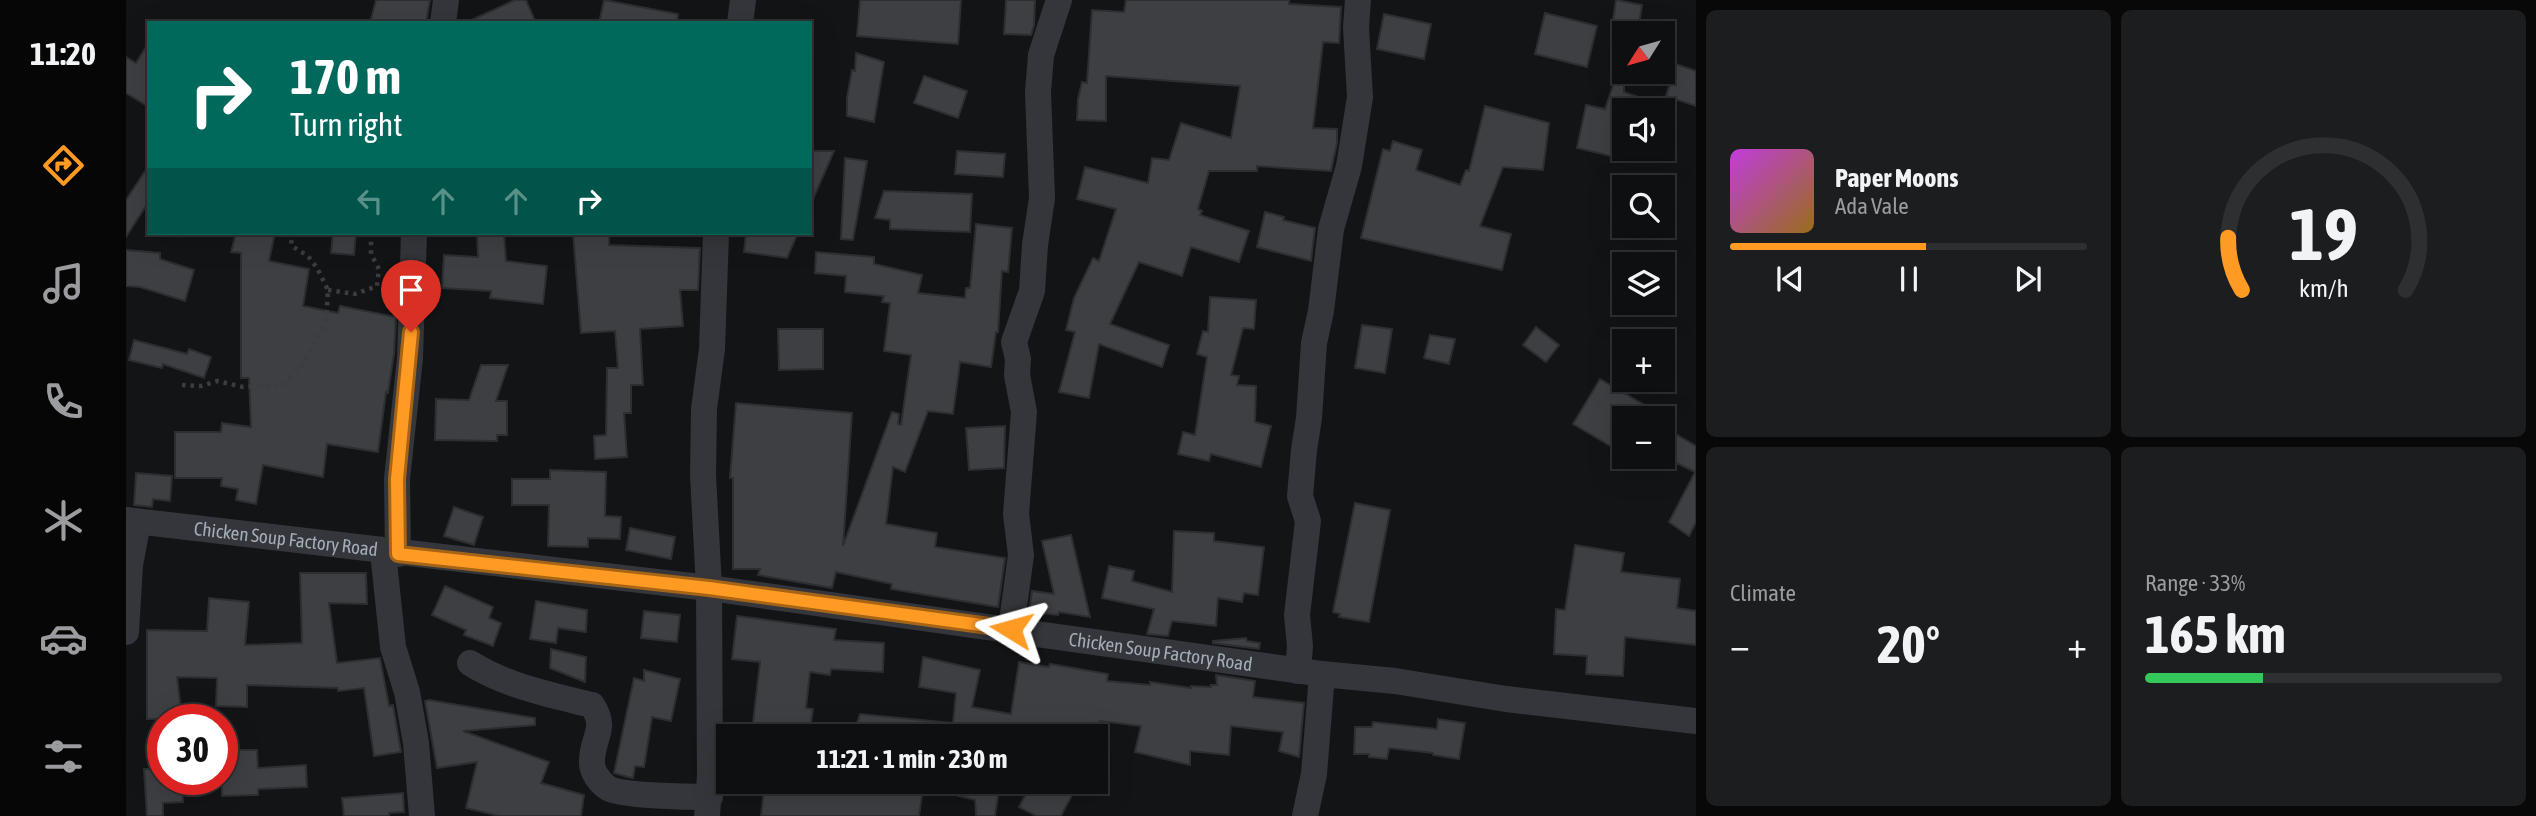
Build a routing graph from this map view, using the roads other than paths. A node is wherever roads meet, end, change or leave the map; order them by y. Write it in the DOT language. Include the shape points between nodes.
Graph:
graph roads {
  1 [pos="446,0"];
  2 [pos="743,0"];
  3 [pos="1059,0"];
  4 [pos="1358,0"];
  5 [pos="443,21"];
  6 [pos="740,21"];
  7 [pos="414,235"];
  8 [pos="716,235"];
  9 [pos="132,521"];
  10 [pos="391,553"];
  11 [pos="709,588"];
  12 [pos="1011,629"];
  13 [pos="126,632"];
  14 [pos="470,663"];
  15 [pos="1310,673"];
  16 [pos="1696,721"];
  17 [pos="708,807"];
  18 [pos="422,816"];
  19 [pos="1306,816"];
  1 -- 5 [label="street"];
  2 -- 6 [label="street"];
  3 -- 12 [label="street" via="1041,55 1042,198 1032,291 1014,342 1024,412 1016,514 1021,555"];
  4 -- 15 [label="street" via="1360,97 1349,166 1331,229 1314,343 1300,496 1308,521 1297,615 1300,646"];
  7 -- 10 [label="street" via="410,358"];
  8 -- 11 [label="street" via="712,349 704,409"];
  9 -- 10 [label="street, Chicken Soup Factory Road"];
  9 -- 13 [label="street"];
  10 -- 11 [label="street, Chicken Soup Factory Road"];
  10 -- 18 [label="street" via="393,647 416,743"];
  11 -- 12 [label="street, Chicken Soup Factory Road"];
  11 -- 17 [label="street"];
  12 -- 15 [label="street, Chicken Soup Factory Road"];
  14 -- 17 [label="street" via="488,674 592,705 600,727 593,769 609,790"];
  15 -- 16 [label="street, Chicken Soup Factory Road"];
  15 -- 19 [label="street" via="1314,774"];
}
